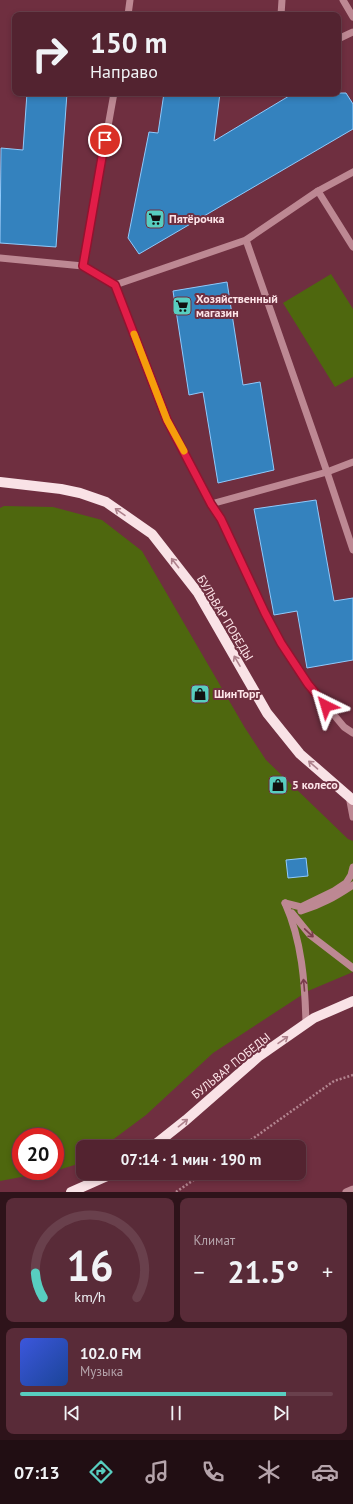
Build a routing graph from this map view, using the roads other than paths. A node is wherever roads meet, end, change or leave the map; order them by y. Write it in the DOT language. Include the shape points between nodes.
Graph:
graph roads {
  1 [pos="130,0"];
  2 [pos="282,0"];
  3 [pos="343,0"];
  4 [pos="128,12"];
  5 [pos="281,12"];
  6 [pos="353,17"];
  7 [pos="353,32"];
  8 [pos="341,38"];
  9 [pos="113,96"];
  10 [pos="353,172"];
  11 [pos="318,191"];
  12 [pos="246,240"];
  13 [pos="353,247"];
  14 [pos="0,258"];
  15 [pos="83,266"];
  16 [pos="115,285"];
  17 [pos="353,462"];
  18 [pos="327,472"];
  19 [pos="0,482"];
  20 [pos="211,504"];
  21 [pos="353,550"];
  22 [pos="353,733"];
  23 [pos="351,798"];
  24 [pos="353,817"];
  25 [pos="353,867"];
  26 [pos="353,885"];
  27 [pos="284,903"];
  28 [pos="353,968"];
  29 [pos="353,1001"];
  30 [pos="306,1024"];
  31 [pos="161,1140"];
  32 [pos="98,1180"];
  33 [pos="353,1190"];
  34 [pos="71,1192"];
  35 [pos="346,1192"];
  1 -- 4 [label="lane"];
  2 -- 5 [label="lane"];
  3 -- 6 [label="lane"];
  7 -- 8 [label="lane"];
  9 -- 15 [label="lane"];
  10 -- 11 [label="lane"];
  11 -- 12 [label="lane"];
  11 -- 13 [label="lane"];
  12 -- 16 [label="lane"];
  12 -- 18 [label="lane"];
  14 -- 15 [label="lane"];
  15 -- 16 [label="lane"];
  16 -- 20 [label="lane" via="167,420"];
  17 -- 18 [label="lane"];
  18 -- 20 [label="lane"];
  18 -- 21 [label="lane"];
  23 -- 19 [label="main road, БУЛЬВАР ПОБЕДЫ, one-way" via="300,754 267,713 198,593 152,534 106,502 80,493 61,488"];
  20 -- 22 [label="lane" via="221,519 281,643 308,684 344,727"];
  23 -- 24 [label="lane"];
  25 -- 27 [label="lane" via="346,883 334,891 301,907"];
  26 -- 27 [label="lane" via="319,906 300,911"];
  27 -- 28 [label="lane, one-way" via="299,924"];
  30 -- 27 [label="lane, one-way" via="306,998 300,953 291,917"];
  29 -- 30 [label="main road, БУЛЬВАР ПОБЕДЫ"];
  31 -- 30 [label="main road, БУЛЬВАР ПОБЕДЫ, one-way" via="258,1057"];
  32 -- 34 [label="main road"];
  33 -- 35 [label="lane"];
}
